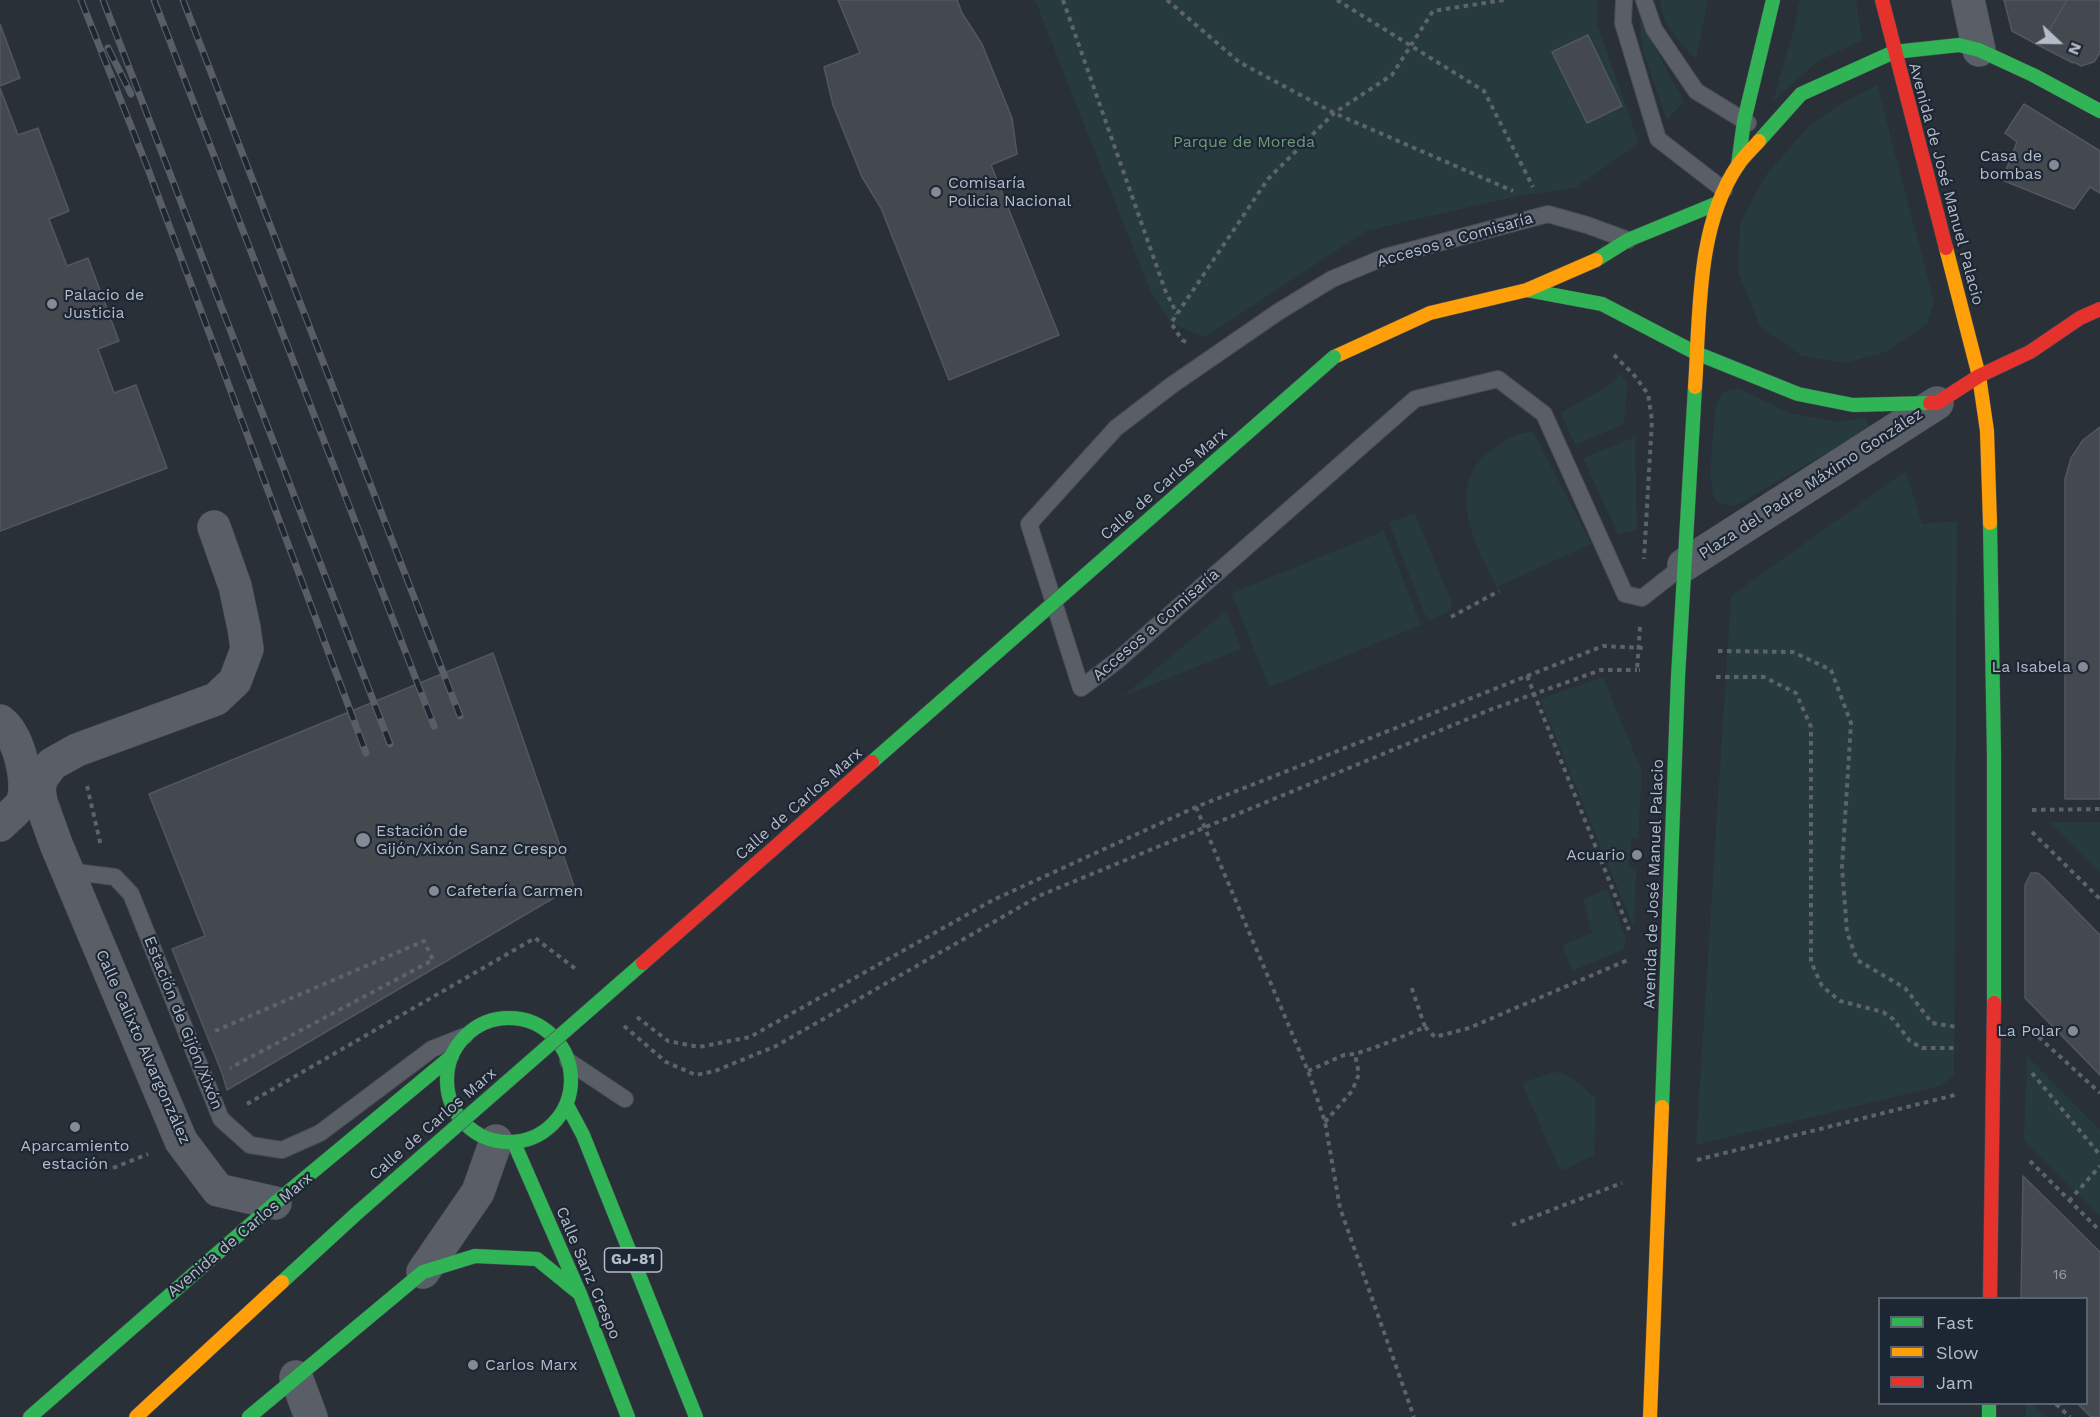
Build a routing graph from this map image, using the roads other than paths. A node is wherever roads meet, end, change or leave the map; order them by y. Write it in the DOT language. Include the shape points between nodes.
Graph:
graph roads {
  1 [pos="1624,0"];
  2 [pos="1644,0"];
  3 [pos="1773,0"];
  4 [pos="1882,0"];
  5 [pos="1968,0"];
  6 [pos="1979,50"];
  7 [pos="1894,52"];
  8 [pos="2100,111"];
  9 [pos="1744,121"];
  10 [pos="1768,131"];
  11 [pos="1738,165"];
  12 [pos="1721,197"];
  13 [pos="1628,240"];
  14 [pos="1527,290"];
  15 [pos="2100,309"];
  16 [pos="1696,352"];
  17 [pos="1979,376"];
  18 [pos="1937,403"];
  19 [pos="214,527"];
  20 [pos="1684,565"];
  21 [pos="0,721"];
  22 [pos="28,791"];
  23 [pos="0,834"];
  24 [pos="61,857"];
  25 [pos="465,1036"];
  26 [pos="452,1056"];
  27 [pos="568,1060"];
  28 [pos="625,1099"];
  29 [pos="567,1105"];
  30 [pos="505,1142"];
  31 [pos="275,1203"];
  32 [pos="423,1272"];
  33 [pos="580,1294"];
  34 [pos="1990,1297"];
  35 [pos="296,1377"];
  36 [pos="30,1417"];
  37 [pos="136,1417"];
  38 [pos="249,1417"];
  39 [pos="311,1417"];
  40 [pos="628,1417"];
  41 [pos="696,1417"];
  42 [pos="1650,1417"];
  1 -- 12 [label="lane" via="1623,23 1658,139"];
  2 -- 9 [label="lane" via="1654,29 1696,91"];
  3 -- 9 [label="main road"];
  4 -- 7 [label="main road, Avenida de José Manuel Palacio"];
  5 -- 6 [label="street"];
  6 -- 7 [label="main road" via="1959,45"];
  6 -- 8 [label="main road"];
  7 -- 10 [label="main road" via="1801,94"];
  7 -- 17 [label="main road, Avenida de José Manuel Palacio"];
  9 -- 10 [label="lane"];
  9 -- 11 [label="main road"];
  10 -- 11 [label="main road"];
  11 -- 12 [label="main road"];
  12 -- 13 [label="main road, Calle de Carlos Marx"];
  12 -- 16 [label="main road" via="1707,245"];
  13 -- 14 [label="main road, Calle de Carlos Marx" via="1586,265"];
  13 -- 20 [label="lane, Accesos a Comisaría" via="1545,209 1385,257 1332,279 1172,385 1116,428 1029,525 1081,688 1119,660 1415,399 1498,379 1544,414 1625,594 1642,598"];
  14 -- 16 [label="main road, Calle de Carlos Marx" via="1602,304"];
  14 -- 37 [label="main road, Calle de Carlos Marx, bridge" via="1430,313 1334,357 356,1214"];
  15 -- 17 [label="main road, Plaza del Padre Máximo González" via="2030,352"];
  16 -- 18 [label="main road, Plaza del Padre Máximo González" via="1798,394 1853,405"];
  16 -- 20 [label="main road, Avenida de José Manuel Palacio"];
  17 -- 18 [label="main road, Plaza del Padre Máximo González"];
  17 -- 34 [label="main road, Avenida de José Manuel Palacio" via="1987,431 1994,796"];
  18 -- 20 [label="street, Plaza del Padre Máximo González"];
  19 -- 22 [label="street" via="236,586 247,649 235,681 216,699 77,750"];
  20 -- 42 [label="main road, Avenida de José Manuel Palacio"];
  21 -- 22 [label="street" via="17,748 37,762"];
  22 -- 24 [label="street, Calle Calixto Alvargonzález" via="41,802"];
  23 -- 24 [label="street" via="29,829"];
  24 -- 25 [label="lane, Estación de Gijón/Xixón" via="115,877 131,894 221,1119 250,1145 282,1150 320,1133 432,1049"];
  24 -- 31 [label="street, Calle Calixto Alvargonzález" via="181,1141 218,1190"];
  25 -- 26 [label="main road"];
  25 -- 27 [label="main road" via="485,1022 510,1017 533,1022 554,1035"];
  26 -- 30 [label="main road" via="447,1079 451,1103 464,1124 484,1138"];
  26 -- 31 [label="main road, Avenida de Carlos Marx"];
  27 -- 28 [label="lane"];
  27 -- 29 [label="main road" via="572,1079"];
  29 -- 30 [label="main road" via="552,1126 532,1138"];
  29 -- 41 [label="main road, GJ-81" via="583,1135"];
  30 -- 32 [label="street" via="478,1192"];
  30 -- 33 [label="main road, Calle Sanz Crespo"];
  31 -- 36 [label="main road, Avenida de Carlos Marx"];
  32 -- 33 [label="main road" via="475,1256 537,1259"];
  32 -- 35 [label="main road"];
  33 -- 40 [label="main road, Calle Sanz Crespo"];
  35 -- 38 [label="main road"];
  35 -- 39 [label="street"];
}
